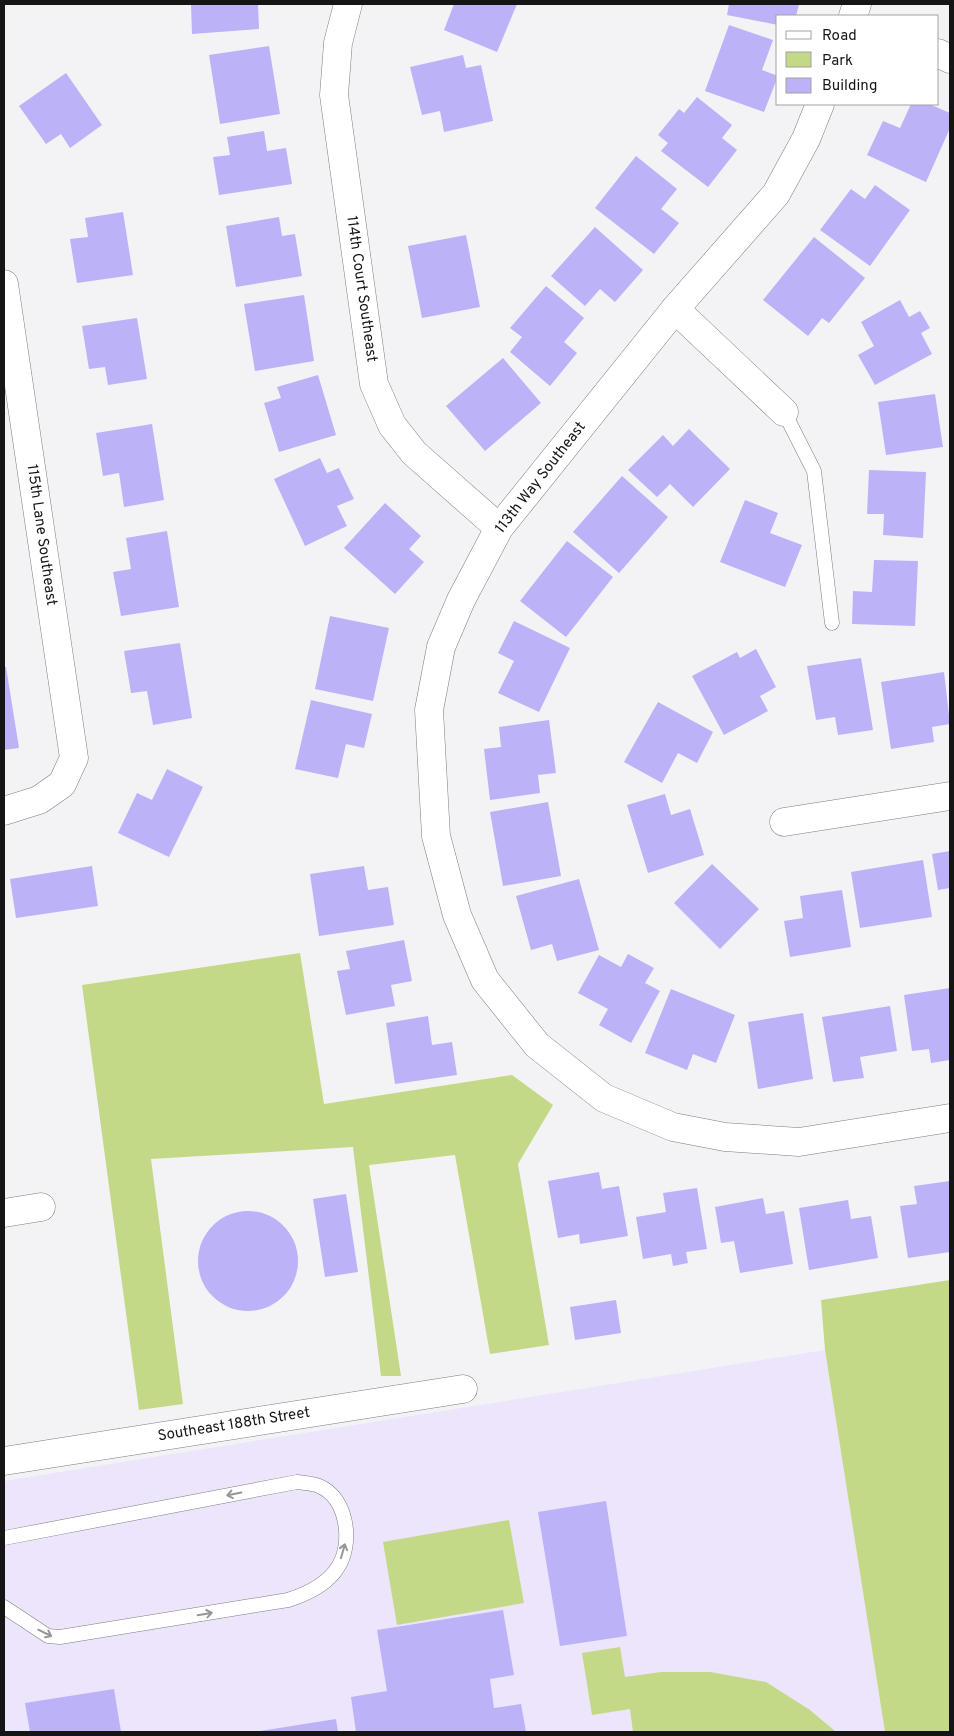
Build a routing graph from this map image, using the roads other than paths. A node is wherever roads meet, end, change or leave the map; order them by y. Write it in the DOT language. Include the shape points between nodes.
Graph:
graph roads {
  1 [pos="348,4"];
  2 [pos="820,105"];
  3 [pos="4,284"];
  4 [pos="675,309"];
  5 [pos="784,412"];
  6 [pos="499,528"];
  7 [pos="832,623"];
  8 [pos="950,796"];
  9 [pos="4,811"];
  10 [pos="784,822"];
  11 [pos="950,1118"];
  12 [pos="41,1207"];
  13 [pos="4,1213"];
  14 [pos="463,1389"];
  15 [pos="4,1461"];
  16 [pos="4,1538"];
  17 [pos="4,1607"];
  1 -- 6 [label="street, 114th Court Southeast" via="338,42 334,95 374,384 392,425 414,453"];
  2 -- 4 [label="street, 113th Way Southeast" via="806,140 776,194"];
  3 -- 9 [label="street, 115th Lane Southeast" via="74,758 62,784 39,800"];
  4 -- 5 [label="street"];
  4 -- 6 [label="street, 113th Way Southeast"];
  5 -- 7 [label="lane" via="814,471"];
  6 -- 11 [label="street, 113th Way Southeast" via="461,600 441,647 429,710 436,836 457,915 485,980 537,1045 604,1098 673,1127 725,1137 799,1142"];
  8 -- 10 [label="street"];
  12 -- 13 [label="street"];
  14 -- 15 [label="street, Southeast 188th Street"];
  17 -- 16 [label="lane, one-way" via="48,1636 60,1637 288,1600 308,1594 339,1566 346,1546 346,1532 343,1514 334,1497 320,1486 297,1482"];
}
